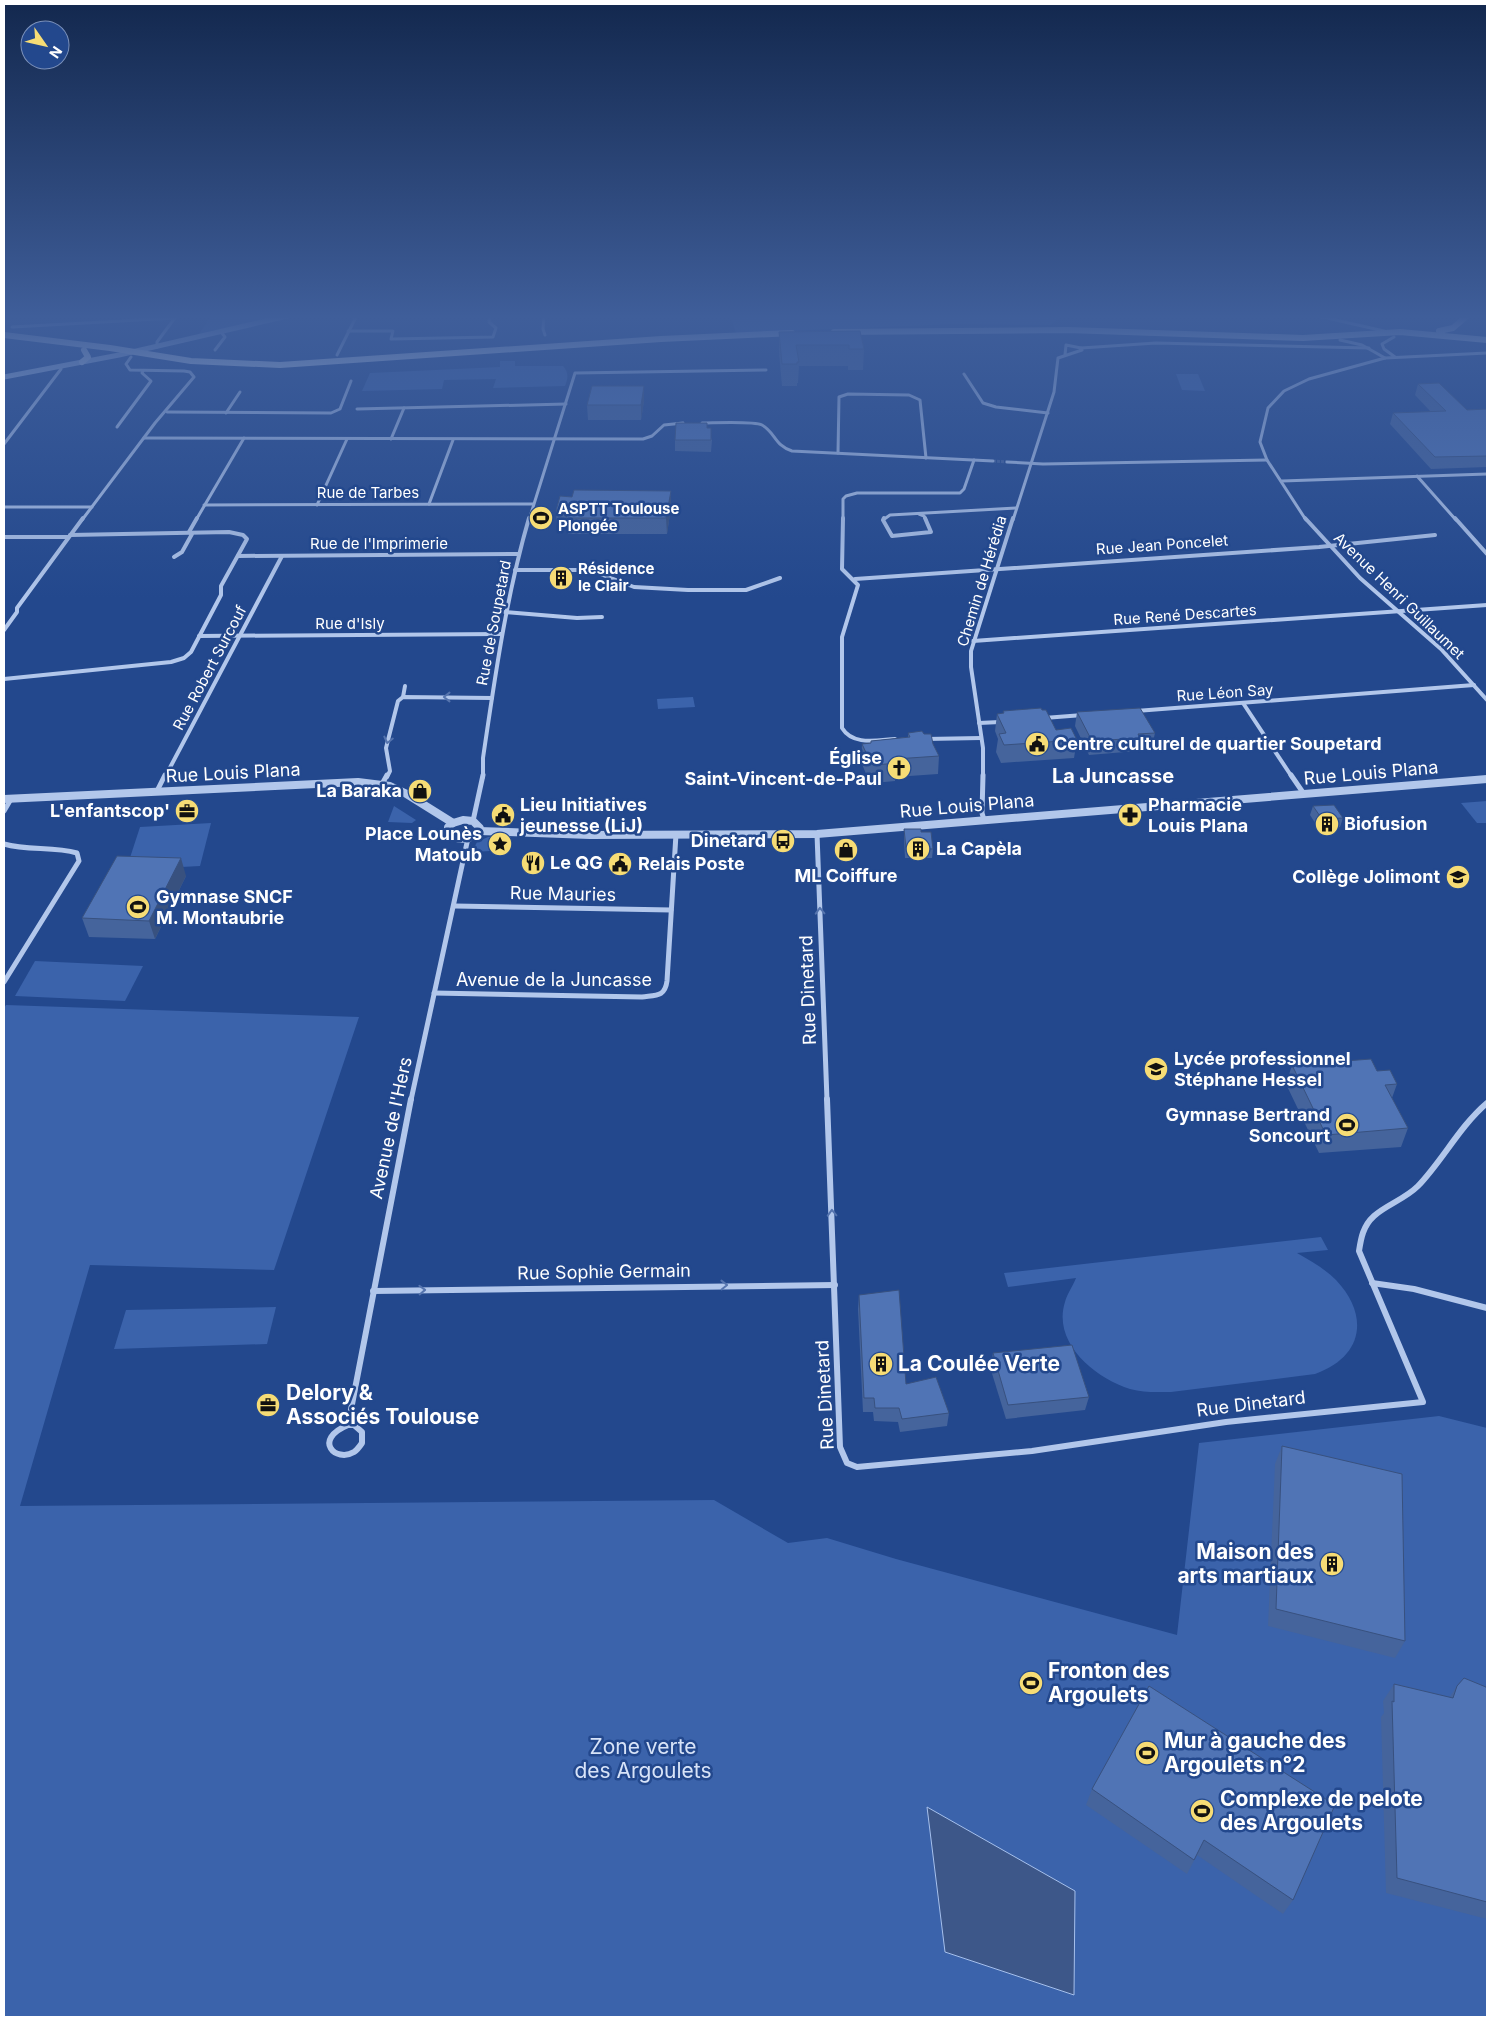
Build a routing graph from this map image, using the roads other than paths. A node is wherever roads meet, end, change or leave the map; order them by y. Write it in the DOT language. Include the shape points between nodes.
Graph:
graph roads {
  1 [pos="30,409"];
  2 [pos="130,409"];
  3 [pos="169,409"];
  4 [pos="228,409"];
  5 [pos="339,409"];
  6 [pos="403,409"];
  7 [pos="564,409"];
  8 [pos="839,409"];
  9 [pos="921,409"];
  10 [pos="1016,409"];
  11 [pos="1049,409"];
  12 [pos="1268,409"];
  13 [pos="167,412"];
  14 [pos="226,413"];
  15 [pos="1048,413"];
  16 [pos="684,423"];
  17 [pos="701,423"];
  18 [pos="117,427"];
  19 [pos="144,438"];
  20 [pos="244,438"];
  21 [pos="347,439"];
  22 [pos="391,439"];
  23 [pos="554,439"];
  24 [pos="452,440"];
  25 [pos="4,444"];
  26 [pos="838,453"];
  27 [pos="926,458"];
  28 [pos="974,460"];
  29 [pos="1267,460"];
  30 [pos="992,461"];
  31 [pos="1007,462"];
  32 [pos="1032,463"];
  33 [pos="1487,474"];
  34 [pos="1417,476"];
  35 [pos="1282,481"];
  36 [pos="429,504"];
  37 [pos="533,504"];
  38 [pos="204,505"];
  39 [pos="317,505"];
  40 [pos="4,507"];
  41 [pos="92,507"];
  42 [pos="1016,508"];
  43 [pos="919,514"];
  44 [pos="189,532"];
  45 [pos="1435,535"];
  46 [pos="69,536"];
  47 [pos="4,537"];
  48 [pos="1328,545"];
  49 [pos="519,554"];
  50 [pos="1487,554"];
  51 [pos="238,556"];
  52 [pos="282,556"];
  53 [pos="174,558"];
  54 [pos="997,568"];
  55 [pos="516,570"];
  56 [pos="780,578"];
  57 [pos="855,580"];
  58 [pos="1487,605"];
  59 [pos="1398,611"];
  60 [pos="505,612"];
  61 [pos="602,617"];
  62 [pos="4,630"];
  63 [pos="502,634"];
  64 [pos="199,636"];
  65 [pos="240,636"];
  66 [pos="973,641"];
  67 [pos="4,679"];
  68 [pos="1474,685"];
  69 [pos="405,686"];
  70 [pos="403,698"];
  71 [pos="492,698"];
  72 [pos="1487,700"];
  73 [pos="1243,703"];
  74 [pos="1130,712"];
  75 [pos="1091,715"];
  76 [pos="1034,719"];
  77 [pos="1006,721"];
  78 [pos="978,723"];
  79 [pos="981,738"];
  80 [pos="896,739"];
  81 [pos="924,739"];
  82 [pos="1487,778"];
  83 [pos="382,784"];
  84 [pos="157,791"];
  85 [pos="1304,794"];
  86 [pos="8,798"];
  87 [pos="4,811"];
  88 [pos="984,820"];
  89 [pos="472,821"];
  90 [pos="453,823"];
  91 [pos="479,831"];
  92 [pos="676,833"];
  93 [pos="817,834"];
  94 [pos="468,838"];
  95 [pos="4,844"];
  96 [pos="455,906"];
  97 [pos="671,910"];
  98 [pos="4,982"];
  99 [pos="434,993"];
  100 [pos="1487,1103"];
  101 [pos="1372,1283"];
  102 [pos="835,1285"];
  103 [pos="373,1291"];
  104 [pos="1487,1308"];
  105 [pos="348,1425"];
  1 -- 25 [label="street"];
  2 -- 18 [label="street"];
  3 -- 13 [label="street"];
  4 -- 14 [label="street"];
  5 -- 14 [label="street" via="331,413"];
  6 -- 22 [label="street"];
  7 -- 23 [label="street, Rue de Soupetard"];
  8 -- 26 [label="street"];
  9 -- 27 [label="street"];
  10 -- 15 [label="street"];
  11 -- 15 [label="street, Chemin de Hérédia"];
  12 -- 29 [label="street, Avenue Henri Guillaumet" via="1260,442"];
  13 -- 14 [label="street"];
  13 -- 19 [label="street"];
  15 -- 32 [label="street, Chemin de Hérédia"];
  16 -- 23 [label="street" via="664,426 643,439"];
  17 -- 26 [label="street" via="760,424 785,450"];
  19 -- 20 [label="street"];
  19 -- 41 [label="street"];
  20 -- 21 [label="street"];
  20 -- 38 [label="street"];
  21 -- 22 [label="street"];
  21 -- 39 [label="street"];
  22 -- 24 [label="street"];
  23 -- 24 [label="street"];
  23 -- 37 [label="street, Rue de Soupetard"];
  24 -- 36 [label="street"];
  26 -- 27 [label="street"];
  27 -- 28 [label="street"];
  28 -- 30 [label="street"];
  28 -- 57 [label="street" via="960,493 857,494 844,498 842,569"];
  29 -- 32 [label="street"];
  29 -- 35 [label="street, Avenue Henri Guillaumet"];
  31 -- 32 [label="street"];
  32 -- 42 [label="street, Chemin de Hérédia"];
  33 -- 34 [label="street"];
  34 -- 35 [label="street"];
  34 -- 50 [label="street"];
  35 -- 48 [label="street, Avenue Henri Guillaumet" via="1298,508"];
  36 -- 37 [label="street, Rue de Tarbes"];
  36 -- 39 [label="street, Rue de Tarbes"];
  37 -- 49 [label="street, Rue de Soupetard"];
  38 -- 39 [label="street, Rue de Tarbes"];
  38 -- 44 [label="street"];
  40 -- 41 [label="street"];
  41 -- 46 [label="street"];
  42 -- 43 [label="street"];
  42 -- 54 [label="street, Chemin de Hérédia"];
  43 -- 43 [label="street" via="890,515 883,520 889,534 895,536 931,532 924,516"];
  44 -- 46 [label="street"];
  44 -- 51 [label="street" via="244,535 246,542"];
  44 -- 53 [label="street" via="192,534 182,552"];
  45 -- 48 [label="street, Rue Jean Poncelet"];
  46 -- 47 [label="street"];
  46 -- 62 [label="street"];
  48 -- 54 [label="street, Rue Jean Poncelet"];
  48 -- 59 [label="street, Avenue Henri Guillaumet"];
  49 -- 52 [label="street, Rue de l'Imprimerie"];
  49 -- 55 [label="street, Rue de Soupetard"];
  51 -- 52 [label="street, Rue de l'Imprimerie"];
  51 -- 64 [label="street"];
  52 -- 65 [label="street, Rue Robert Surcouf"];
  54 -- 57 [label="street, Rue Jean Poncelet"];
  54 -- 66 [label="street, Chemin de Hérédia"];
  55 -- 56 [label="street" via="590,570 634,587 688,590 746,590"];
  55 -- 60 [label="street, Rue de Soupetard"];
  57 -- 80 [label="street" via="858,586 842,637 842,728 854,739"];
  58 -- 59 [label="street, Rue René Descartes"];
  59 -- 66 [label="street, Rue René Descartes"];
  59 -- 68 [label="street, Avenue Henri Guillaumet" via="1441,649"];
  60 -- 61 [label="street"];
  60 -- 63 [label="street, Rue de Soupetard"];
  63 -- 65 [label="street, Rue d'Isly"];
  63 -- 71 [label="street, Rue de Soupetard"];
  64 -- 65 [label="street, Rue d'Isly"];
  64 -- 67 [label="street" via="191,652 178,661"];
  65 -- 84 [label="street, Rue Robert Surcouf"];
  66 -- 78 [label="street, Chemin de Hérédia" via="971,667"];
  68 -- 72 [label="street, Avenue Henri Guillaumet"];
  68 -- 73 [label="street, Rue Léon Say"];
  69 -- 70 [label="street"];
  71 -- 70 [label="street, one-way"];
  70 -- 83 [label="street, one-way" via="398,701 386,748 390,771"];
  71 -- 89 [label="street, Rue de Soupetard" via="483,776"];
  73 -- 74 [label="street, Rue Léon Say"];
  73 -- 85 [label="street"];
  75 -- 76 [label="street"];
  77 -- 78 [label="street"];
  78 -- 79 [label="street, Chemin de Hérédia"];
  79 -- 81 [label="street"];
  79 -- 88 [label="street, Chemin de Hérédia"];
  82 -- 85 [label="street, Rue Louis Plana"];
  83 -- 84 [label="street, Rue Louis Plana" via="358,782"];
  83 -- 90 [label="street, Rue Louis Plana" via="406,793"];
  84 -- 86 [label="street, Rue Louis Plana"];
  85 -- 88 [label="street, Rue Louis Plana"];
  86 -- 87 [label="street"];
  88 -- 93 [label="street, Rue Louis Plana"];
  89 -- 90 [label="street"];
  89 -- 91 [label="street" via="479,826"];
  90 -- 94 [label="street" via="448,828 449,834 456,839"];
  91 -- 92 [label="street, Rue Louis Plana" via="590,835"];
  91 -- 94 [label="street"];
  92 -- 93 [label="street, Rue Louis Plana"];
  92 -- 97 [label="street, Avenue de la Juncasse"];
  102 -- 93 [label="street, Rue Dinetard, one-way"];
  94 -- 96 [label="street, Avenue de l'Hers"];
  95 -- 98 [label="street" via="15,848 68,849 78,853 79,861"];
  96 -- 97 [label="street, Rue Mauries"];
  96 -- 99 [label="street, Avenue de l'Hers"];
  97 -- 99 [label="street, Avenue de la Juncasse" via="666,989 662,994 642,997"];
  99 -- 103 [label="street, Avenue de l'Hers"];
  100 -- 101 [label="street" via="1471,1117 1418,1186 1374,1216 1362,1232 1359,1251"];
  101 -- 102 [label="street, Rue Dinetard" via="1423,1402 1250,1419 1032,1451 857,1467 846,1463 840,1446"];
  101 -- 104 [label="street" via="1414,1289"];
  103 -- 102 [label="street, Rue Sophie Germain, one-way"];
  103 -- 105 [label="street, Avenue de l'Hers"];
  105 -- 105 [label="street" via="340,1427 328,1438 332,1452 339,1455 353,1452 362,1442 362,1432 354,1425"];
}
